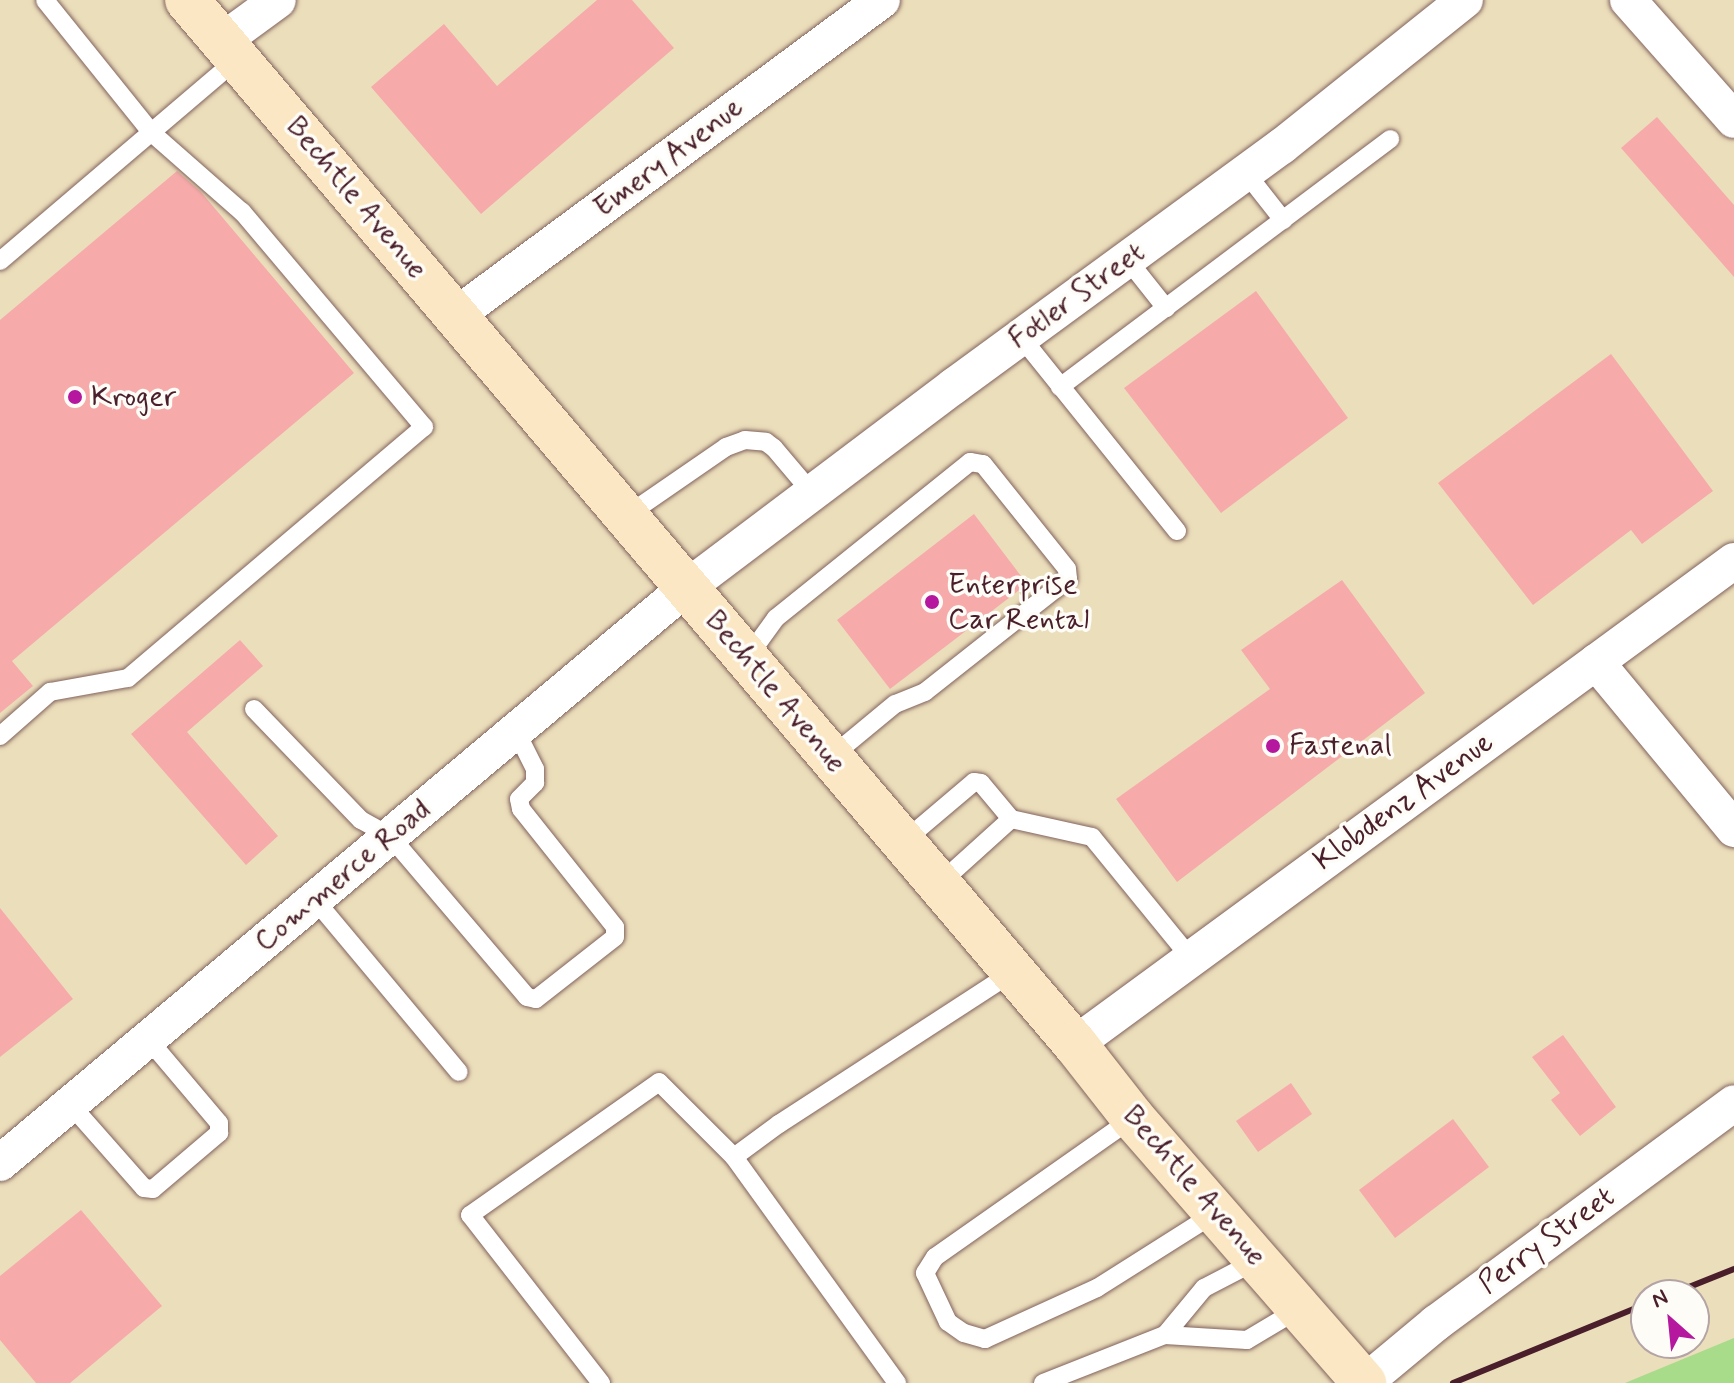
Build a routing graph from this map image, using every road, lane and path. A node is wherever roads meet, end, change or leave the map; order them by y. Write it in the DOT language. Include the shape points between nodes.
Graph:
graph roads {
  1 [pos="45,0"];
  2 [pos="187,0"];
  3 [pos="278,0"];
  4 [pos="882,0"];
  5 [pos="1465,0"];
  6 [pos="1628,0"];
  7 [pos="230,50"];
  8 [pos="1734,120"];
  9 [pos="151,132"];
  10 [pos="1390,139"];
  11 [pos="1246,173"];
  12 [pos="1283,220"];
  13 [pos="1127,259"];
  14 [pos="0,261"];
  15 [pos="1166,308"];
  16 [pos="455,316"];
  17 [pos="1021,337"];
  18 [pos="1060,387"];
  19 [pos="812,493"];
  20 [pos="626,516"];
  21 [pos="1177,531"];
  22 [pos="1734,561"];
  23 [pos="686,588"];
  24 [pos="746,658"];
  25 [pos="1596,662"];
  26 [pos="254,709"];
  27 [pos="516,731"];
  28 [pos="0,736"];
  29 [pos="831,757"];
  30 [pos="1011,819"];
  31 [pos="1734,829"];
  32 [pos="390,836"];
  33 [pos="903,842"];
  34 [pos="939,884"];
  35 [pos="315,900"];
  36 [pos="1190,957"];
  37 [pos="1013,972"];
  38 [pos="148,1039"];
  39 [pos="1075,1044"];
  40 [pos="459,1072"];
  41 [pos="1734,1103"];
  42 [pos="70,1104"];
  43 [pos="1133,1118"];
  44 [pos="734,1157"];
  45 [pos="0,1163"];
  46 [pos="1217,1212"];
  47 [pos="1259,1260"];
  48 [pos="1300,1308"];
  49 [pos="1165,1335"];
  50 [pos="601,1383"];
  51 [pos="897,1383"];
  52 [pos="1043,1383"];
  53 [pos="1364,1383"];
  1 -- 9 [label="lane"];
  2 -- 7 [label="main road, Bechtle Avenue"];
  3 -- 7 [label="street"];
  4 -- 16 [label="street, Emery Avenue"];
  5 -- 11 [label="street, Fotler Street"];
  6 -- 8 [label="street"];
  7 -- 9 [label="lane"];
  7 -- 16 [label="main road, Bechtle Avenue"];
  9 -- 14 [label="lane"];
  9 -- 28 [label="lane" via="242,212 424,427 128,678 50,692"];
  10 -- 12 [label="lane"];
  11 -- 12 [label="lane"];
  11 -- 13 [label="street, Fotler Street"];
  12 -- 15 [label="lane"];
  13 -- 15 [label="lane"];
  13 -- 17 [label="street, Fotler Street"];
  15 -- 18 [label="lane"];
  16 -- 20 [label="main road, Bechtle Avenue"];
  17 -- 18 [label="lane"];
  17 -- 19 [label="street, Fotler Street"];
  18 -- 21 [label="lane"];
  19 -- 20 [label="lane" via="774,448 745,440 726,447"];
  19 -- 23 [label="street, Fotler Street"];
  20 -- 23 [label="main road, Bechtle Avenue"];
  22 -- 25 [label="street, Klobdenz Avenue"];
  23 -- 24 [label="main road, Bechtle Avenue"];
  23 -- 27 [label="street, Commerce Road"];
  24 -- 29 [label="main road, Bechtle Avenue"];
  24 -- 29 [label="lane" via="776,618 970,462 983,464 1067,569 1068,579 925,692 895,704"];
  25 -- 31 [label="street"];
  25 -- 36 [label="street, Klobdenz Avenue"];
  26 -- 32 [label="lane" via="361,820"];
  27 -- 32 [label="street, Commerce Road"];
  27 -- 32 [label="lane" via="535,769 535,783 519,799 521,809 615,927 615,937 536,999 527,997"];
  29 -- 33 [label="main road, Bechtle Avenue"];
  30 -- 33 [label="lane" via="981,783 974,782"];
  30 -- 34 [label="lane"];
  30 -- 36 [label="lane" via="1092,837"];
  32 -- 35 [label="street, Commerce Road"];
  33 -- 34 [label="main road, Bechtle Avenue"];
  34 -- 37 [label="main road, Bechtle Avenue"];
  35 -- 38 [label="street, Commerce Road"];
  35 -- 40 [label="lane"];
  36 -- 39 [label="street, Klobdenz Avenue"];
  37 -- 39 [label="main road, Bechtle Avenue"];
  37 -- 44 [label="lane"];
  38 -- 42 [label="street, Commerce Road"];
  38 -- 42 [label="lane" via="219,1123 219,1133 153,1189 144,1188"];
  39 -- 43 [label="main road, Bechtle Avenue"];
  41 -- 53 [label="street, Perry Street" via="1436,1323"];
  42 -- 45 [label="street, Commerce Road"];
  43 -- 46 [label="main road, Bechtle Avenue"];
  43 -- 46 [label="lane" via="935,1257 925,1273 948,1322 985,1339 1097,1288"];
  44 -- 50 [label="lane" via="659,1082 470,1215"];
  44 -- 51 [label="lane"];
  46 -- 47 [label="main road, Bechtle Avenue"];
  47 -- 48 [label="main road, Bechtle Avenue"];
  47 -- 49 [label="lane" via="1204,1288"];
  48 -- 49 [label="lane" via="1247,1340"];
  48 -- 53 [label="main road, Bechtle Avenue"];
  49 -- 52 [label="lane"];
}
